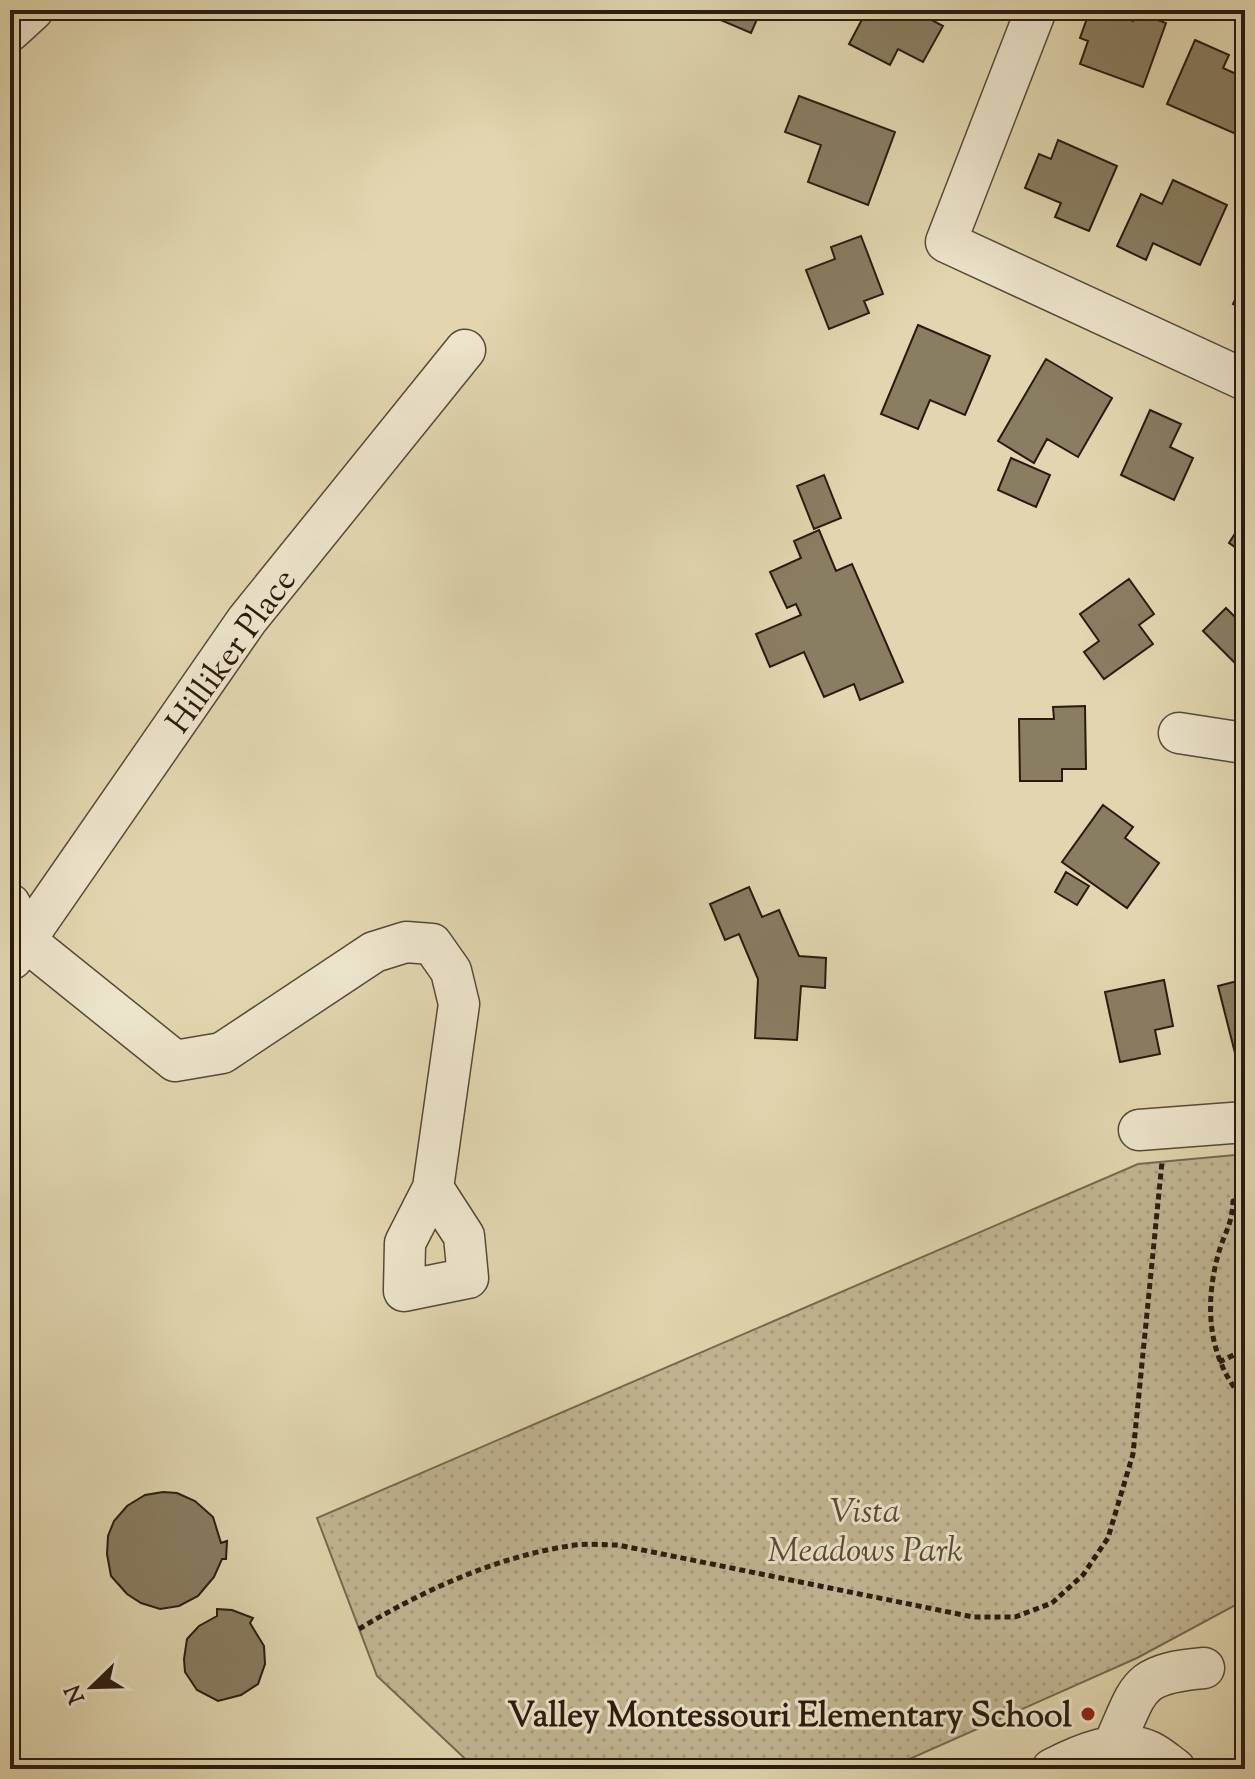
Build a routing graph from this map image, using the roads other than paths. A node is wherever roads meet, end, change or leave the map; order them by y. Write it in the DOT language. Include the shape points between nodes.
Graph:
graph roads {
  1 [pos="33,10"];
  2 [pos="1036,10"];
  3 [pos="10,31"];
  4 [pos="465,350"];
  5 [pos="1245,380"];
  6 [pos="1179,733"];
  7 [pos="1245,740"];
  8 [pos="10,904"];
  9 [pos="18,952"];
  10 [pos="1245,1122"];
  11 [pos="1151,1146"];
  12 [pos="433,1188"];
  13 [pos="1204,1668"];
  14 [pos="1113,1746"];
  15 [pos="1052,1769"];
  16 [pos="1175,1769"];
  1 -- 3 [label="street"];
  2 -- 5 [label="street" via="946,242"];
  4 -- 9 [label="street, Hilliker Place" via="247,620"];
  6 -- 7 [label="street"];
  8 -- 9 [label="street"];
  9 -- 12 [label="street" via="175,1061 222,1053 374,952 406,942 432,944 451,971 459,1004"];
  10 -- 11 [label="street"];
  13 -- 14 [label="street" via="1153,1677 1137,1692"];
  14 -- 15 [label="street"];
  14 -- 16 [label="street" via="1147,1750"];
}
